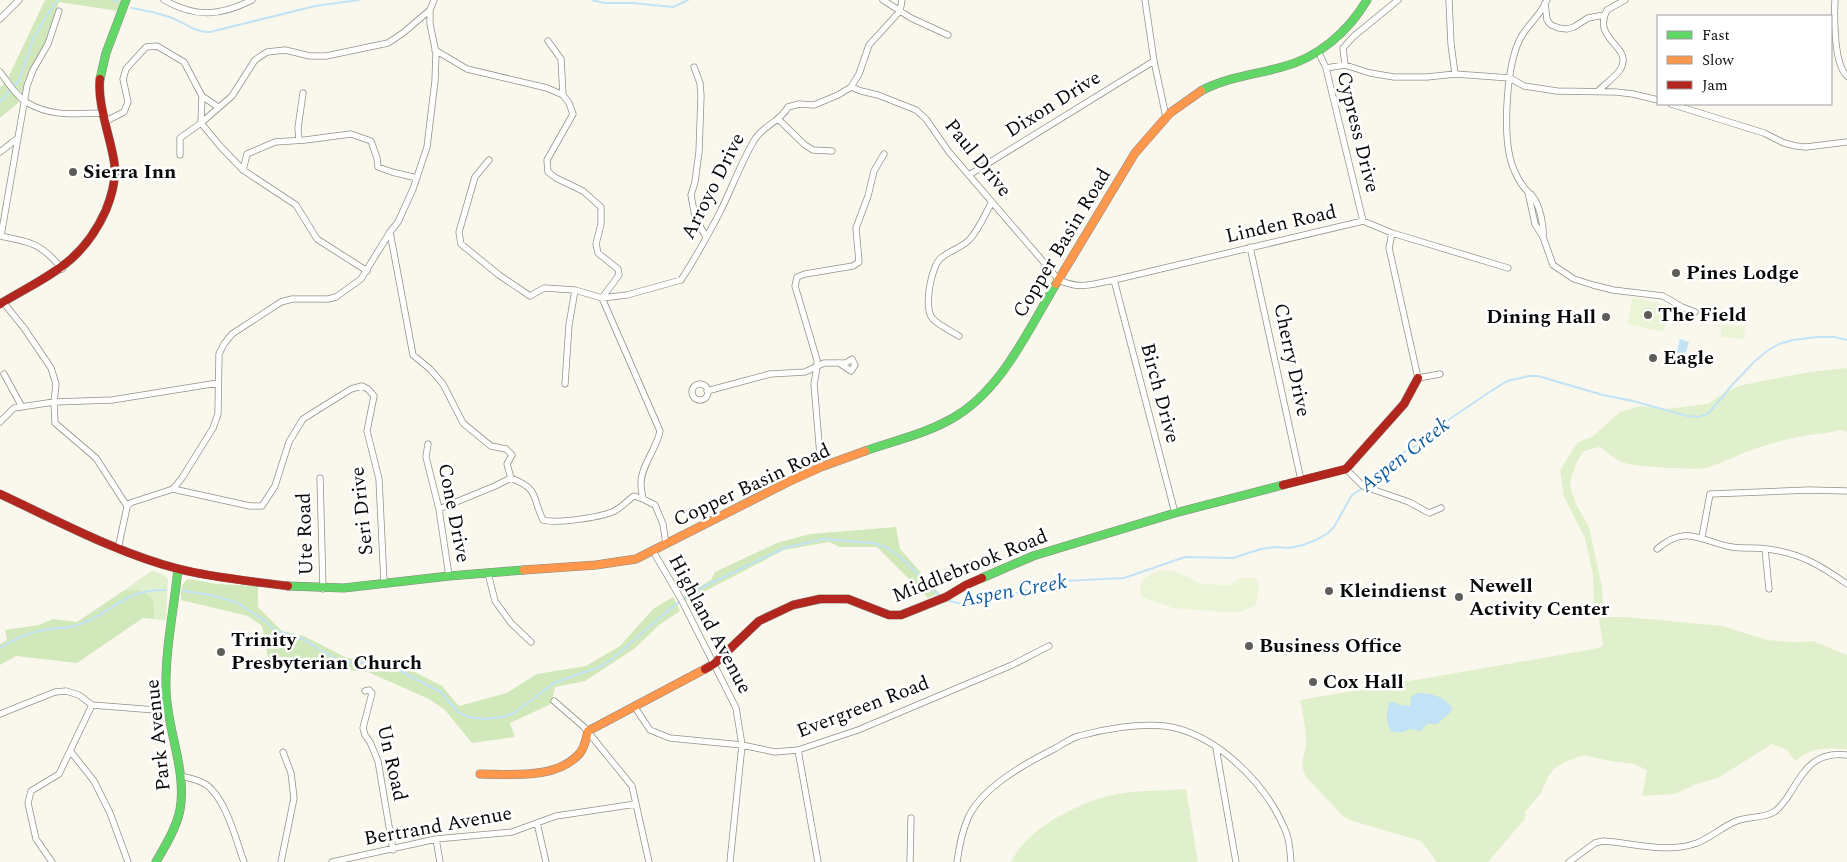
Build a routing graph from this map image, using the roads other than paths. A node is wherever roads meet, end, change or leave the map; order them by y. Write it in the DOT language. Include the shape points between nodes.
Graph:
graph roads {
  1 [pos="19,0"];
  2 [pos="126,0"];
  3 [pos="164,0"];
  4 [pos="252,0"];
  5 [pos="434,0"];
  6 [pos="883,0"];
  7 [pos="902,0"];
  8 [pos="1145,0"];
  9 [pos="1366,0"];
  10 [pos="1398,0"];
  11 [pos="1450,0"];
  12 [pos="1625,0"];
  13 [pos="1835,0"];
  14 [pos="1546,2"];
  15 [pos="430,10"];
  16 [pos="59,11"];
  17 [pos="900,11"];
  18 [pos="1604,15"];
  19 [pos="0,19"];
  20 [pos="948,36"];
  21 [pos="548,41"];
  22 [pos="435,50"];
  23 [pos="1318,50"];
  24 [pos="1154,61"];
  25 [pos="1345,65"];
  26 [pos="694,67"];
  27 [pos="1326,68"];
  28 [pos="0,72"];
  29 [pos="1455,74"];
  30 [pos="1847,76"];
  31 [pos="1510,78"];
  32 [pos="851,87"];
  33 [pos="1597,92"];
  34 [pos="304,93"];
  35 [pos="563,95"];
  36 [pos="202,96"];
  37 [pos="1657,100"];
  38 [pos="24,101"];
  39 [pos="1674,105"];
  40 [pos="218,107"];
  41 [pos="102,113"];
  42 [pos="1166,117"];
  43 [pos="778,119"];
  44 [pos="106,121"];
  45 [pos="201,123"];
  46 [pos="18,138"];
  47 [pos="299,140"];
  48 [pos="1847,142"];
  49 [pos="832,151"];
  50 [pos="0,152"];
  51 [pos="884,154"];
  52 [pos="180,155"];
  53 [pos="489,160"];
  54 [pos="243,170"];
  55 [pos="969,175"];
  56 [pos="417,178"];
  57 [pos="992,202"];
  58 [pos="1363,221"];
  59 [pos="390,232"];
  60 [pos="1392,233"];
  61 [pos="1,236"];
  62 [pos="706,237"];
  63 [pos="1250,248"];
  64 [pos="1508,268"];
  65 [pos="62,269"];
  66 [pos="367,270"];
  67 [pos="1059,280"];
  68 [pos="1114,280"];
  69 [pos="575,290"];
  70 [pos="602,298"];
  71 [pos="2,303"];
  72 [pos="1694,312"];
  73 [pos="958,336"];
  74 [pos="842,362"];
  75 [pos="817,367"];
  76 [pos="4,374"];
  77 [pos="1440,374"];
  78 [pos="1418,378"];
  79 [pos="218,383"];
  80 [pos="564,384"];
  81 [pos="707,391"];
  82 [pos="54,402"];
  83 [pos="22,406"];
  84 [pos="0,422"];
  85 [pos="428,444"];
  86 [pos="821,467"];
  87 [pos="1346,468"];
  88 [pos="320,478"];
  89 [pos="511,478"];
  90 [pos="1301,480"];
  91 [pos="173,489"];
  92 [pos="1847,491"];
  93 [pos="0,494"];
  94 [pos="643,499"];
  95 [pos="128,506"];
  96 [pos="1441,508"];
  97 [pos="439,509"];
  98 [pos="1175,513"];
  99 [pos="1702,537"];
  100 [pos="666,544"];
  101 [pos="118,549"];
  102 [pos="1657,549"];
  103 [pos="1765,549"];
  104 [pos="653,551"];
  105 [pos="178,569"];
  106 [pos="488,573"];
  107 [pos="449,576"];
  108 [pos="384,583"];
  109 [pos="1847,584"];
  110 [pos="323,589"];
  111 [pos="1768,589"];
  112 [pos="531,642"];
  113 [pos="1049,646"];
  114 [pos="714,664"];
  115 [pos="365,691"];
  116 [pos="554,701"];
  117 [pos="92,705"];
  118 [pos="634,706"];
  119 [pos="168,711"];
  120 [pos="0,714"];
  121 [pos="588,731"];
  122 [pos="742,745"];
  123 [pos="1216,748"];
  124 [pos="798,750"];
  125 [pos="71,752"];
  126 [pos="283,752"];
  127 [pos="1847,755"];
  128 [pos="480,774"];
  129 [pos="180,776"];
  130 [pos="636,804"];
  131 [pos="911,818"];
  132 [pos="537,823"];
  133 [pos="436,839"];
  134 [pos="392,850"];
  135 [pos="344,861"];
  136 [pos="52,862"];
  137 [pos="128,862"];
  138 [pos="156,862"];
  139 [pos="244,862"];
  140 [pos="281,862"];
  141 [pos="332,862"];
  142 [pos="440,862"];
  143 [pos="546,862"];
  144 [pos="649,862"];
  145 [pos="730,862"];
  146 [pos="818,862"];
  147 [pos="910,862"];
  148 [pos="957,862"];
  149 [pos="1236,862"];
  150 [pos="1291,862"];
  151 [pos="1569,862"];
  1 -- 19 [label="street"];
  2 -- 41 [label="street" via="102,62 99,89"];
  3 -- 4 [label="street" via="185,10 202,12 233,9"];
  5 -- 15 [label="street"];
  6 -- 17 [label="street"];
  7 -- 17 [label="street"];
  8 -- 24 [label="street"];
  9 -- 23 [label="street, Copper Basin Road" via="1348,27"];
  10 -- 25 [label="street" via="1343,48"];
  11 -- 29 [label="street"];
  12 -- 18 [label="street"];
  13 -- 30 [label="street" via="1841,68"];
  14 -- 18 [label="street" via="1547,20 1559,28 1574,27 1588,18"];
  14 -- 31 [label="street" via="1520,39"];
  15 -- 22 [label="street"];
  15 -- 40 [label="street" via="388,43 326,56 285,50 266,52 255,60 232,96"];
  16 -- 38 [label="street" via="48,44 33,70"];
  17 -- 20 [label="street"];
  17 -- 32 [label="street" via="869,45"];
  18 -- 33 [label="street" via="1604,30 1623,58 1619,71"];
  21 -- 35 [label="street" via="561,59"];
  22 -- 35 [label="street" via="466,69 547,88"];
  22 -- 56 [label="street" via="431,124"];
  23 -- 27 [label="street, Cypress Drive"];
  23 -- 42 [label="street, Copper Basin Road" via="1292,64 1214,84"];
  24 -- 42 [label="street"];
  24 -- 55 [label="street, Dixon Drive"];
  25 -- 27 [label="street"];
  25 -- 29 [label="street" via="1394,76"];
  26 -- 62 [label="street" via="701,96 699,152 691,196 695,217"];
  27 -- 58 [label="street, Cypress Drive"];
  28 -- 38 [label="street"];
  29 -- 31 [label="street"];
  31 -- 33 [label="street" via="1524,86"];
  31 -- 72 [label="street" via="1507,143 1514,171 1528,192 1535,224 1553,265 1574,279 1613,290 1663,296"];
  32 -- 43 [label="street, Arroyo Drive" via="814,106 799,104 788,108"];
  32 -- 55 [label="street, Paul Drive" via="916,110"];
  33 -- 37 [label="street" via="1633,94"];
  34 -- 47 [label="street"];
  35 -- 70 [label="street" via="573,114 547,160 548,172 583,191 601,207 596,244 598,253 618,269 619,275"];
  36 -- 40 [label="street"];
  36 -- 44 [label="street" via="184,62 157,46 146,47 126,69 123,79 128,102 124,112"];
  36 -- 45 [label="street"];
  38 -- 41 [label="street" via="64,115"];
  38 -- 46 [label="street"];
  39 -- 48 [label="street" via="1764,133 1784,144 1806,147"];
  40 -- 45 [label="street"];
  41 -- 44 [label="street"];
  42 -- 67 [label="street, Copper Basin Road" via="1135,153"];
  43 -- 49 [label="street" via="813,150"];
  43 -- 62 [label="street, Arroyo Drive" via="766,125 755,139"];
  44 -- 65 [label="street" via="115,169 112,194 101,223 90,240"];
  45 -- 52 [label="street" via="180,138"];
  45 -- 54 [label="street"];
  46 -- 50 [label="street"];
  46 -- 61 [label="street"];
  47 -- 54 [label="street" via="275,142 252,150 247,154"];
  47 -- 56 [label="street" via="358,135 371,141 378,167"];
  51 -- 75 [label="street" via="874,172 856,228 859,262 797,277 797,297"];
  53 -- 69 [label="street" via="475,177 459,232 461,244 530,296 544,288"];
  54 -- 66 [label="street" via="296,205 317,239"];
  55 -- 57 [label="street, Paul Drive"];
  56 -- 59 [label="street" via="398,222"];
  57 -- 67 [label="street, Paul Drive"];
  57 -- 73 [label="street" via="971,238 935,264 928,310 932,318"];
  58 -- 60 [label="street, Linden Road"];
  58 -- 63 [label="street, Linden Road"];
  59 -- 66 [label="street"];
  59 -- 89 [label="street" via="412,355 443,384 463,423 491,446 506,449 512,455 508,464"];
  60 -- 64 [label="street, Linden Road"];
  60 -- 78 [label="street" via="1389,248"];
  61 -- 65 [label="street" via="35,244"];
  62 -- 70 [label="street, Arroyo Drive" via="681,280 627,295"];
  63 -- 68 [label="street, Linden Road"];
  63 -- 90 [label="street, Cherry Drive"];
  65 -- 71 [label="street"];
  66 -- 79 [label="street" via="362,279 336,297 281,302 232,334 219,354"];
  67 -- 68 [label="street, Linden Road" via="1082,287"];
  67 -- 86 [label="street, Copper Basin Road" via="1005,369 974,403 952,419 931,428"];
  68 -- 98 [label="street, Birch Drive"];
  69 -- 70 [label="street"];
  69 -- 80 [label="street"];
  70 -- 94 [label="street" via="660,431 641,482"];
  71 -- 82 [label="street" via="24,328 51,368 56,384"];
  74 -- 75 [label="street" via="824,363"];
  75 -- 81 [label="street" via="805,372 770,374"];
  75 -- 86 [label="street" via="814,384"];
  76 -- 83 [label="street"];
  77 -- 78 [label="street"];
  78 -- 87 [label="street" via="1404,404"];
  79 -- 82 [label="street" via="112,400"];
  79 -- 91 [label="street" via="218,414 214,428"];
  82 -- 83 [label="street"];
  82 -- 95 [label="street" via="55,423 96,458"];
  83 -- 84 [label="street" via="14,408"];
  85 -- 97 [label="street, Cone Drive" via="426,457"];
  86 -- 100 [label="street, Copper Basin Road"];
  87 -- 90 [label="street, Middlebrook Road"];
  87 -- 96 [label="street" via="1363,486 1409,502 1429,513"];
  88 -- 110 [label="street, Ute Road"];
  89 -- 94 [label="street" via="526,484 534,494 543,520 549,521 600,515 615,511 634,496"];
  89 -- 97 [label="street"];
  90 -- 98 [label="street, Middlebrook Road"];
  91 -- 95 [label="street"];
  91 -- 108 [label="street, Seri Drive" via="262,506 275,486 289,442 302,419 351,389 362,386 374,396 366,431 379,479"];
  92 -- 99 [label="street" via="1710,494"];
  93 -- 101 [label="street, Copper Basin Road"];
  94 -- 100 [label="street" via="655,505 663,524"];
  95 -- 101 [label="street"];
  97 -- 107 [label="street, Cone Drive"];
  98 -- 114 [label="street, Middlebrook Road" via="1033,556 901,615 889,615 848,599 793,605 759,622"];
  99 -- 102 [label="street" via="1680,535"];
  99 -- 103 [label="street" via="1733,547"];
  100 -- 104 [label="street, Copper Basin Road"];
  101 -- 105 [label="street, Copper Basin Road"];
  103 -- 109 [label="street" via="1809,559"];
  103 -- 111 [label="street"];
  104 -- 106 [label="street, Copper Basin Road" via="622,562"];
  104 -- 114 [label="street, Highland Avenue"];
  105 -- 110 [label="street, Copper Basin Road" via="216,577"];
  105 -- 119 [label="street, Park Avenue" via="166,689"];
  106 -- 107 [label="street, Copper Basin Road"];
  106 -- 112 [label="street" via="495,601"];
  107 -- 108 [label="street, Copper Basin Road"];
  108 -- 110 [label="street, Copper Basin Road"];
  113 -- 124 [label="street, Evergreen Road" via="858,730"];
  114 -- 118 [label="street, Middlebrook Road"];
  114 -- 122 [label="street, Highland Avenue" via="736,708"];
  115 -- 134 [label="street, Un Road" via="372,693 363,728 378,761"];
  116 -- 121 [label="street"];
  117 -- 119 [label="street"];
  117 -- 120 [label="street" via="66,691 55,692"];
  117 -- 125 [label="street"];
  118 -- 121 [label="street, Middlebrook Road"];
  118 -- 122 [label="street, Evergreen Road" via="650,730 656,733 670,738"];
  119 -- 129 [label="street, Park Avenue"];
  121 -- 128 [label="street" via="579,754 550,771"];
  121 -- 130 [label="street" via="632,786"];
  122 -- 124 [label="street, Evergreen Road" via="775,752"];
  122 -- 145 [label="street, Highland Avenue"];
  123 -- 148 [label="street" via="1197,736 1166,726 1131,726 1078,736 1024,765 984,796 968,817"];
  123 -- 149 [label="street"];
  123 -- 150 [label="street" via="1242,766 1262,790 1286,832"];
  124 -- 146 [label="street"];
  125 -- 136 [label="street" via="59,774 31,791 28,802 36,838"];
  125 -- 137 [label="street" via="94,781"];
  126 -- 140 [label="street" via="291,773 294,798"];
  127 -- 151 [label="street" via="1830,755 1808,766 1775,812 1736,821 1698,842 1669,848 1603,841 1595,843"];
  129 -- 138 [label="street, Park Avenue" via="180,810"];
  129 -- 139 [label="street" via="211,788 222,802"];
  130 -- 132 [label="street, Bertrand Avenue" via="556,816"];
  130 -- 144 [label="street"];
  131 -- 147 [label="street"];
  132 -- 133 [label="street, Bertrand Avenue" via="512,832"];
  132 -- 143 [label="street"];
  133 -- 134 [label="street, Bertrand Avenue"];
  133 -- 142 [label="street"];
  134 -- 135 [label="street, Bertrand Avenue"];
  135 -- 141 [label="street, Bertrand Avenue"];
}
